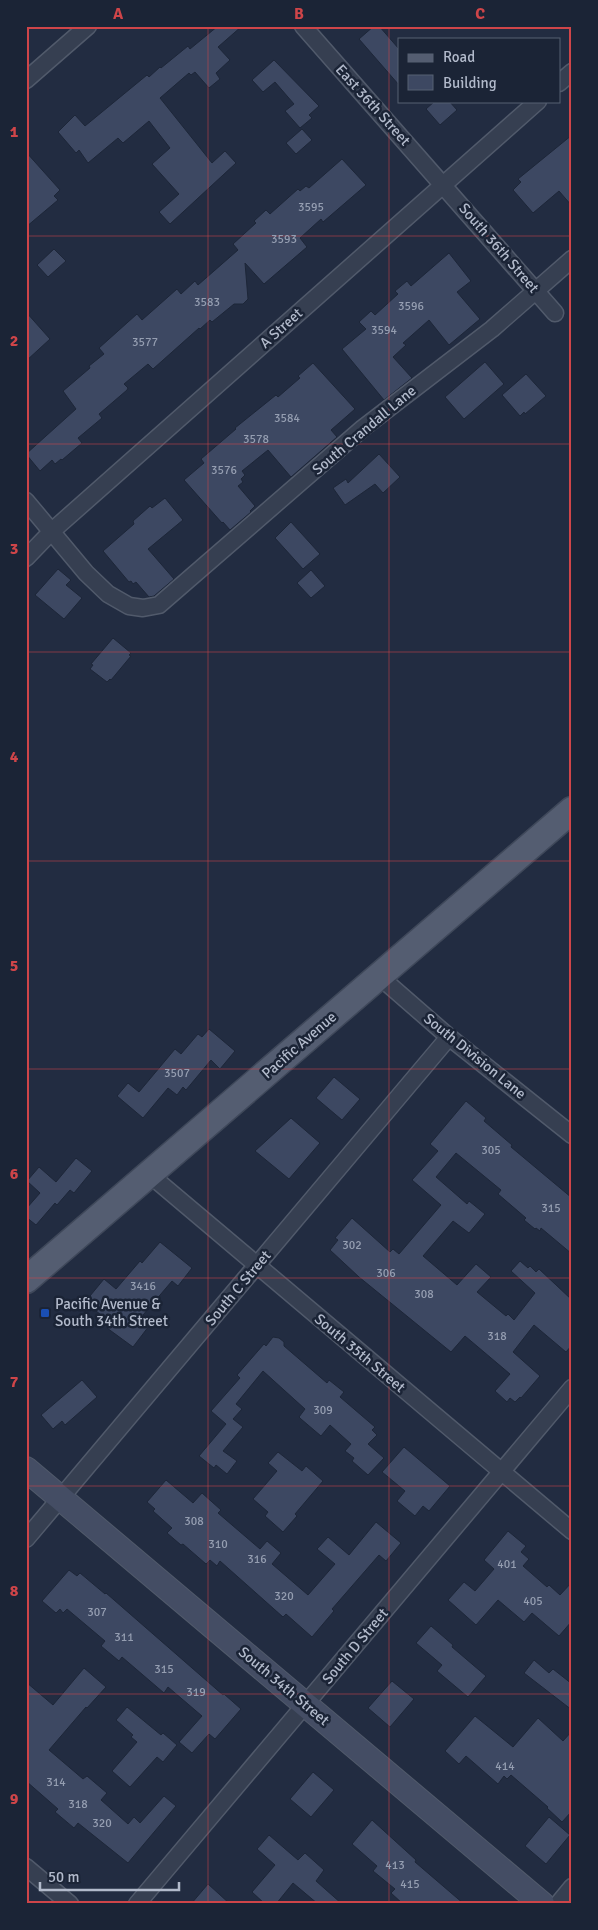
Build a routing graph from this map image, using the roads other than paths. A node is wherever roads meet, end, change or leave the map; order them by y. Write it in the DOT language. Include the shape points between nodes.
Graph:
graph roads {
  1 [pos="88,26"];
  2 [pos="303,26"];
  3 [pos="572,72"];
  4 [pos="26,80"];
  5 [pos="560,82"];
  6 [pos="537,102"];
  7 [pos="444,184"];
  8 [pos="572,259"];
  9 [pos="536,290"];
  10 [pos="555,313"];
  11 [pos="26,502"];
  12 [pos="52,531"];
  13 [pos="26,558"];
  14 [pos="572,810"];
  15 [pos="379,976"];
  16 [pos="449,1037"];
  17 [pos="572,1136"];
  18 [pos="149,1174"];
  19 [pos="257,1265"];
  20 [pos="26,1280"];
  21 [pos="572,1388"];
  22 [pos="26,1469"];
  23 [pos="501,1472"];
  24 [pos="60,1498"];
  25 [pos="572,1532"];
  26 [pos="26,1539"];
  27 [pos="305,1704"];
  28 [pos="26,1867"];
  29 [pos="572,1887"];
  30 [pos="70,1904"];
  31 [pos="137,1904"];
  32 [pos="542,1904"];
  33 [pos="558,1904"];
  1 -- 4 [label="street"];
  2 -- 7 [label="street, East 36th Street"];
  3 -- 5 [label="street"];
  6 -- 7 [label="street, A Street"];
  7 -- 9 [label="street, South 36th Street"];
  7 -- 12 [label="street, A Street"];
  8 -- 9 [label="street, South Crandall Lane"];
  9 -- 10 [label="street, South 36th Street"];
  9 -- 12 [label="street, South Crandall Lane" via="465,351 363,428 159,605 129,606 108,594"];
  11 -- 12 [label="street"];
  12 -- 13 [label="street, A Street"];
  14 -- 15 [label="main road, Pacific Avenue"];
  15 -- 16 [label="street, South Division Lane"];
  15 -- 18 [label="main road, Pacific Avenue"];
  16 -- 17 [label="street, South Division Lane"];
  16 -- 19 [label="street, South C Street"];
  18 -- 19 [label="street, South 35th Street"];
  18 -- 20 [label="main road, Pacific Avenue"];
  19 -- 23 [label="street, South 35th Street"];
  19 -- 24 [label="street, South C Street"];
  21 -- 23 [label="street, South D Street"];
  22 -- 24 [label="street, South 34th Street"];
  23 -- 25 [label="street, South 35th Street"];
  23 -- 27 [label="street, South D Street"];
  24 -- 26 [label="street, South C Street"];
  24 -- 27 [label="street, South 34th Street"];
  27 -- 31 [label="street, South D Street"];
  27 -- 32 [label="street, South 34th Street"];
  28 -- 30 [label="street"];
  29 -- 33 [label="street"];
}
